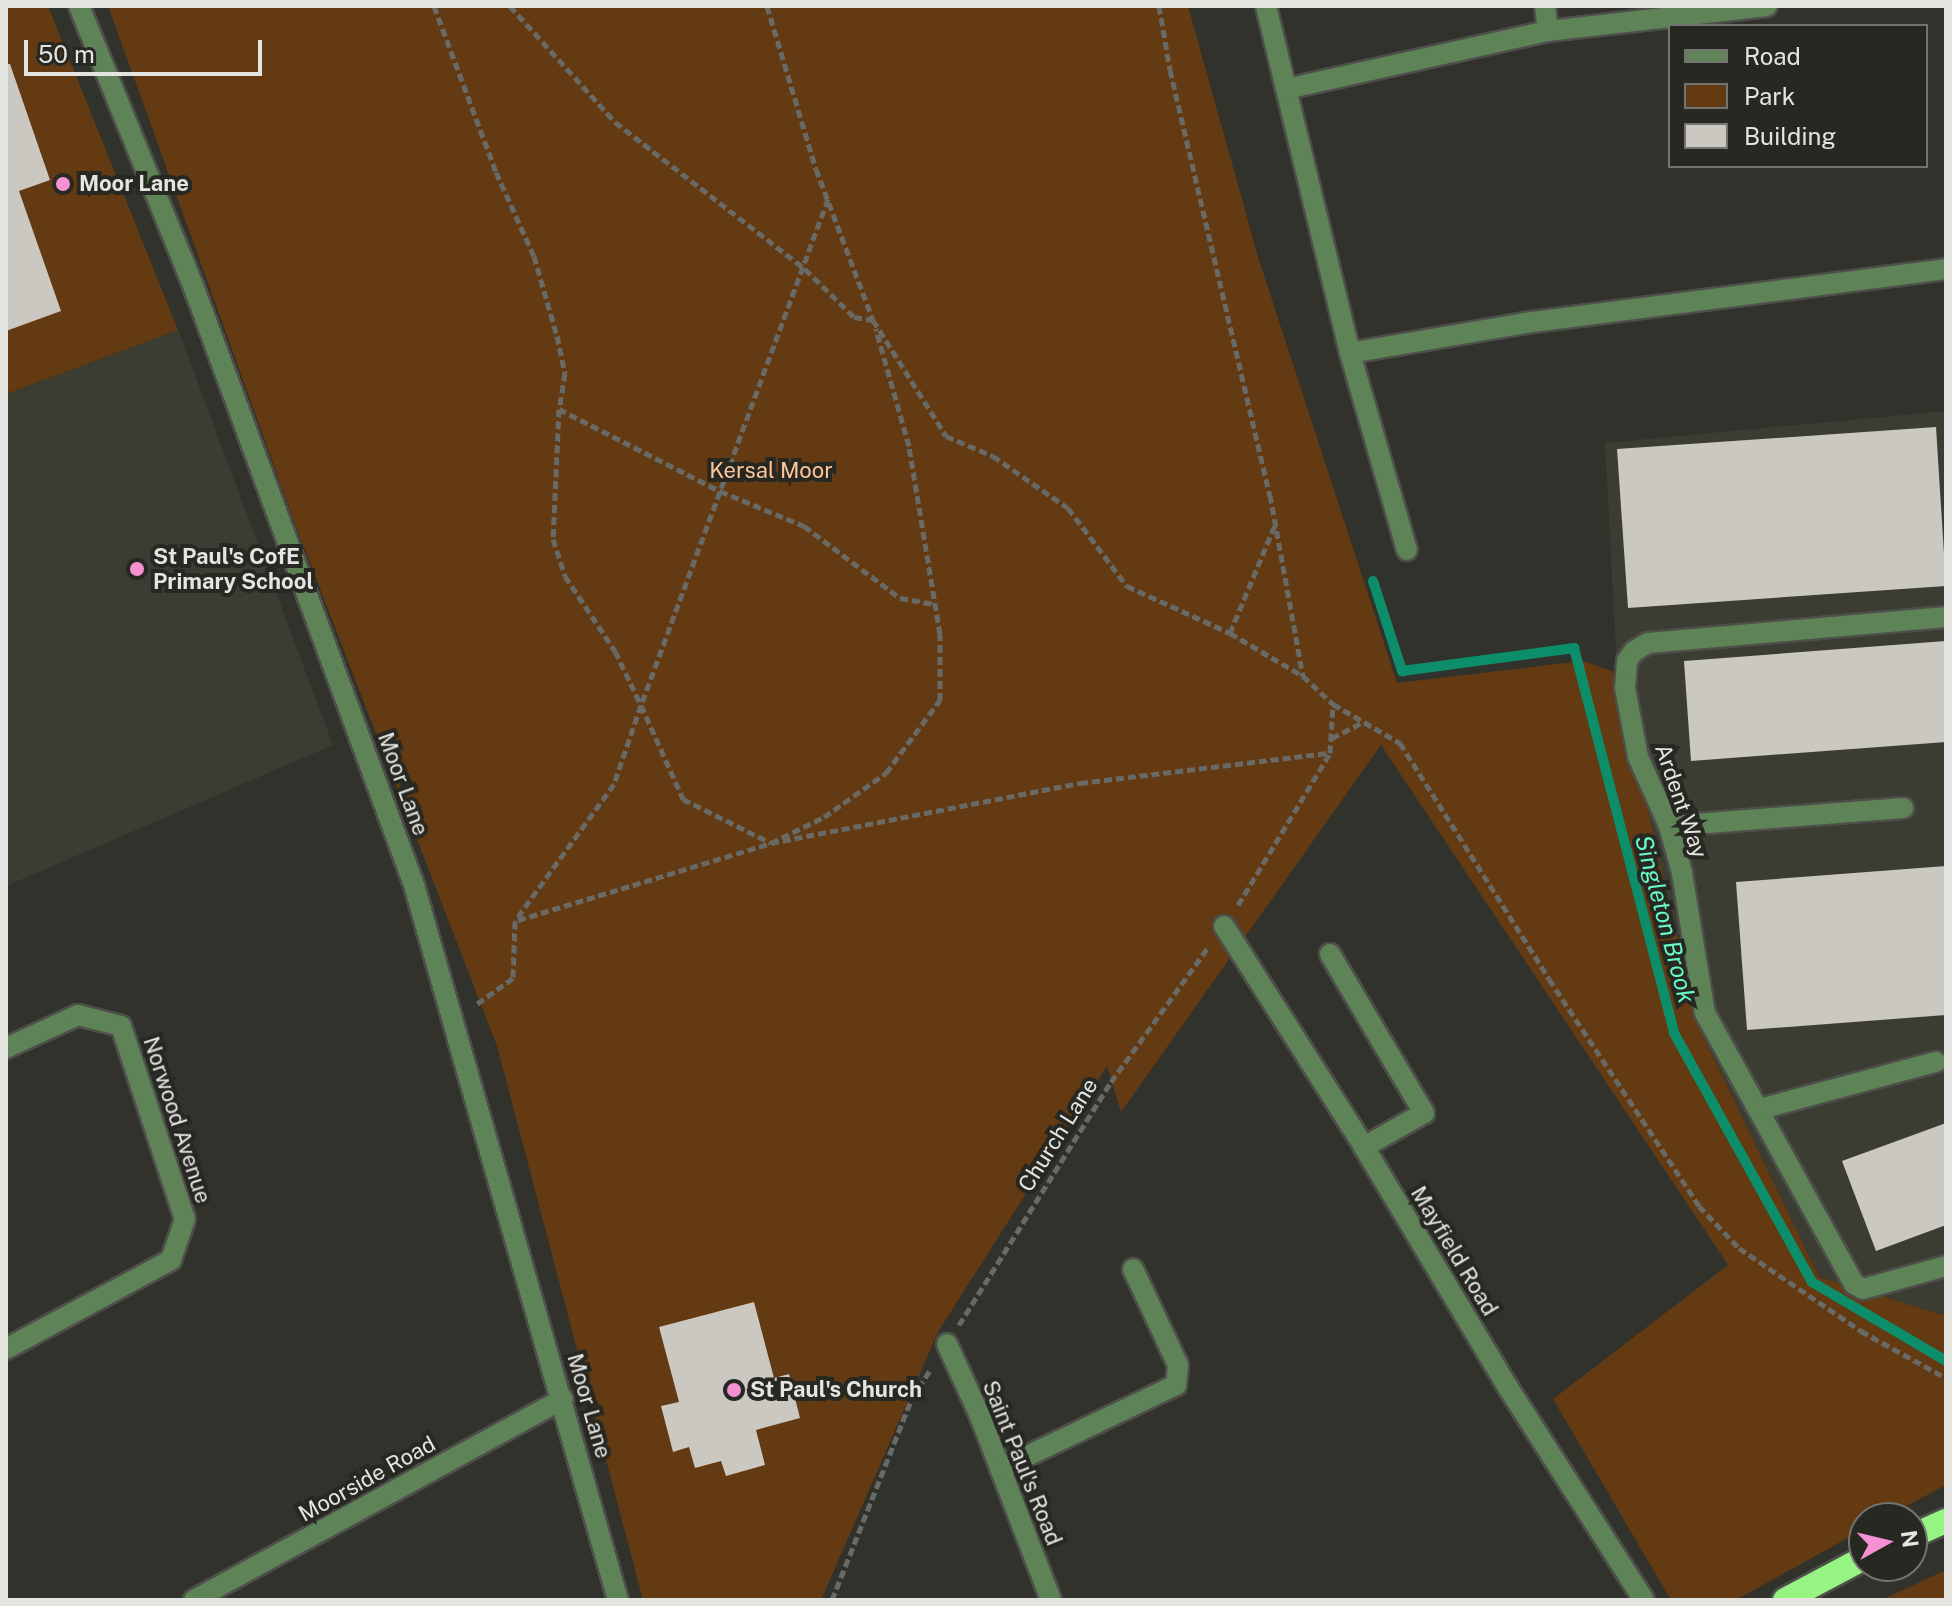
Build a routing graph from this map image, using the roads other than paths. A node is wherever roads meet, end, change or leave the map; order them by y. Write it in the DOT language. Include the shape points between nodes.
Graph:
graph roads {
  1 [pos="79,6"];
  2 [pos="1266,6"];
  3 [pos="1545,6"];
  4 [pos="1767,6"];
  5 [pos="1548,31"];
  6 [pos="1286,89"];
  7 [pos="1946,269"];
  8 [pos="1350,353"];
  9 [pos="1407,550"];
  10 [pos="1946,617"];
  11 [pos="1903,808"];
  12 [pos="1669,826"];
  13 [pos="1224,926"];
  14 [pos="1330,954"];
  15 [pos="6,1048"];
  16 [pos="1936,1062"];
  17 [pos="1760,1109"];
  18 [pos="1364,1147"];
  19 [pos="1946,1266"];
  20 [pos="1133,1269"];
  21 [pos="947,1344"];
  22 [pos="6,1349"];
  23 [pos="563,1399"];
  24 [pos="1000,1469"];
  25 [pos="1848,1567"];
  26 [pos="194,1600"];
  27 [pos="618,1600"];
  28 [pos="1051,1600"];
  29 [pos="1644,1600"];
  30 [pos="1785,1600"];
  1 -- 23 [label="street, Moor Lane" via="200,303 414,885"];
  2 -- 6 [label="street"];
  3 -- 5 [label="street"];
  4 -- 5 [label="street"];
  5 -- 6 [label="street"];
  6 -- 8 [label="street"];
  7 -- 8 [label="street" via="1525,323"];
  8 -- 9 [label="street"];
  10 -- 12 [label="street, Ardent Way" via="1648,643 1634,651 1627,661 1626,696 1638,757"];
  11 -- 12 [label="street"];
  12 -- 17 [label="street, Ardent Way" via="1705,1013"];
  13 -- 18 [label="street, Mayfield Road"];
  14 -- 18 [label="street" via="1424,1113"];
  15 -- 22 [label="street, Norwood Avenue" via="78,1015 121,1026 185,1219 171,1260"];
  16 -- 17 [label="street"];
  17 -- 19 [label="street, Ardent Way" via="1854,1284 1863,1289"];
  18 -- 29 [label="street, Mayfield Road"];
  20 -- 24 [label="street" via="1178,1365 1176,1385"];
  21 -- 24 [label="street, Saint Paul's Road"];
  23 -- 26 [label="street, Moorside Road"];
  23 -- 27 [label="street, Moor Lane"];
  24 -- 28 [label="street, Saint Paul's Road"];
  25 -- 30 [label="highway"];
}
